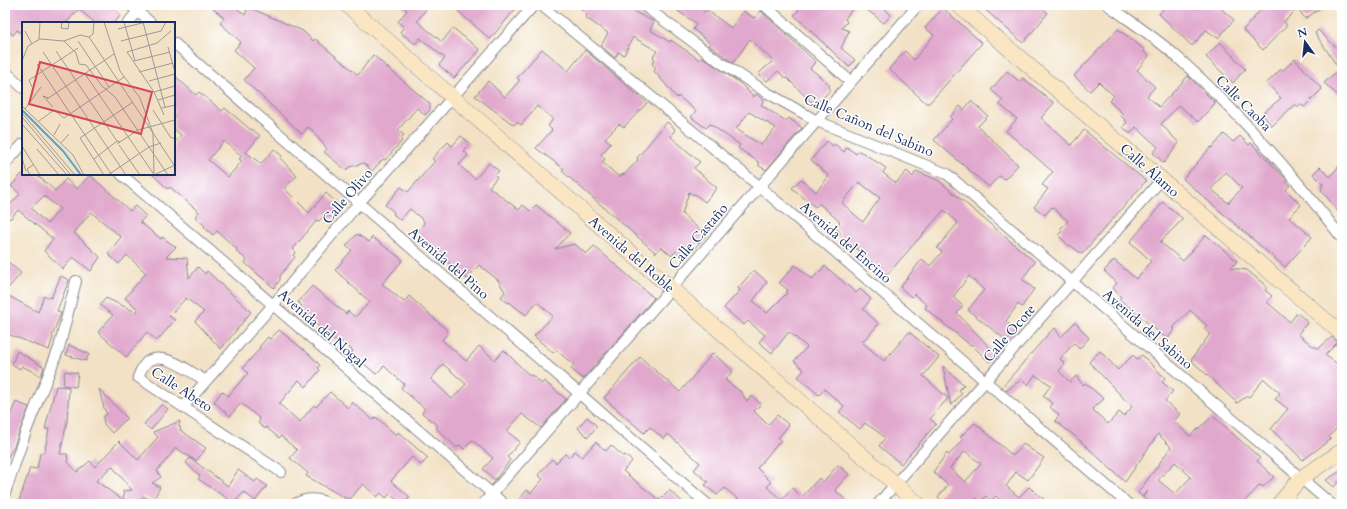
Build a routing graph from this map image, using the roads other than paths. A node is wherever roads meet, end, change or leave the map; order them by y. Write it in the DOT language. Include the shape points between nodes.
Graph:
graph roads {
  1 [pos="346,5"];
  2 [pos="534,5"];
  3 [pos="541,5"];
  4 [pos="643,5"];
  5 [pos="764,5"];
  6 [pos="918,5"];
  7 [pos="958,5"];
  8 [pos="1108,5"];
  9 [pos="137,7"];
  10 [pos="129,22"];
  11 [pos="150,22"];
  12 [pos="175,44"];
  13 [pos="5,71"];
  14 [pos="851,82"];
  15 [pos="22,87"];
  16 [pos="452,97"];
  17 [pos="817,121"];
  18 [pos="22,145"];
  19 [pos="5,164"];
  20 [pos="947,174"];
  21 [pos="122,175"];
  22 [pos="1161,180"];
  23 [pos="760,187"];
  24 [pos="359,203"];
  25 [pos="1342,238"];
  26 [pos="76,281"];
  27 [pos="1072,282"];
  28 [pos="671,288"];
  29 [pos="273,305"];
  30 [pos="1342,334"];
  31 [pos="206,381"];
  32 [pos="986,381"];
  33 [pos="579,394"];
  34 [pos="184,406"];
  35 [pos="1342,451"];
  36 [pos="281,472"];
  37 [pos="1302,478"];
  38 [pos="895,484"];
  39 [pos="5,493"];
  40 [pos="492,494"];
  41 [pos="296,504"];
  42 [pos="328,504"];
  43 [pos="483,504"];
  44 [pos="504,504"];
  45 [pos="707,504"];
  46 [pos="878,504"];
  47 [pos="918,504"];
  48 [pos="1128,504"];
  49 [pos="1279,504"];
  50 [pos="1331,504"];
  1 -- 16 [label="street, Avenida del Roble"];
  2 -- 16 [label="street, Calle Olivo"];
  3 -- 23 [label="street, Avenida del Encino"];
  4 -- 17 [label="street, Calle Cañon del Sabino" via="766,92"];
  5 -- 14 [label="street"];
  6 -- 14 [label="street, Calle Castaño"];
  7 -- 22 [label="street, Calle Álamo"];
  8 -- 25 [label="street, Calle Caoba" via="1175,55 1232,109 1307,193"];
  9 -- 10 [label="street"];
  9 -- 11 [label="street"];
  12 -- 24 [label="street, Avenida del Pino"];
  13 -- 15 [label="street"];
  14 -- 17 [label="street, Calle Castaño"];
  16 -- 24 [label="street, Calle Olivo"];
  16 -- 28 [label="street, Avenida del Roble"];
  17 -- 20 [label="street, Calle Cañon del Sabino"];
  17 -- 23 [label="street, Calle Castaño"];
  18 -- 19 [label="street"];
  20 -- 27 [label="street, Avenida del Sabino"];
  21 -- 29 [label="street, Avenida del Nogal"];
  22 -- 27 [label="street, Calle Ocote"];
  22 -- 30 [label="street, Calle Álamo"];
  23 -- 28 [label="street, Calle Castaño"];
  23 -- 32 [label="street, Avenida del Encino"];
  24 -- 29 [label="street, Calle Olivo"];
  24 -- 33 [label="street, Avenida del Pino"];
  26 -- 39 [label="street" via="64,333"];
  27 -- 32 [label="street, Calle Ocote"];
  27 -- 37 [label="street, Avenida del Sabino"];
  28 -- 33 [label="street, Calle Castaño"];
  28 -- 38 [label="street, Avenida del Roble"];
  29 -- 31 [label="street, Calle Olivo"];
  29 -- 40 [label="street, Avenida del Nogal"];
  31 -- 34 [label="street, Calle Olivo"];
  31 -- 34 [label="street, Calle Abeto" via="167,360 157,358 147,362 138,377"];
  32 -- 38 [label="street, Calle Ocote"];
  32 -- 48 [label="street, Avenida del Encino"];
  33 -- 40 [label="street, Calle Castaño"];
  33 -- 45 [label="street, Avenida del Pino"];
  34 -- 36 [label="street, Calle Abeto"];
  35 -- 37 [label="street"];
  37 -- 49 [label="street"];
  37 -- 50 [label="street, Avenida del Sabino"];
  38 -- 46 [label="street, Calle Ocote"];
  38 -- 47 [label="street, Avenida del Roble"];
  40 -- 43 [label="street, Calle Castaño"];
  40 -- 44 [label="street, Avenida del Nogal"];
  41 -- 42 [label="street" via="310,499 322,500"];
}
